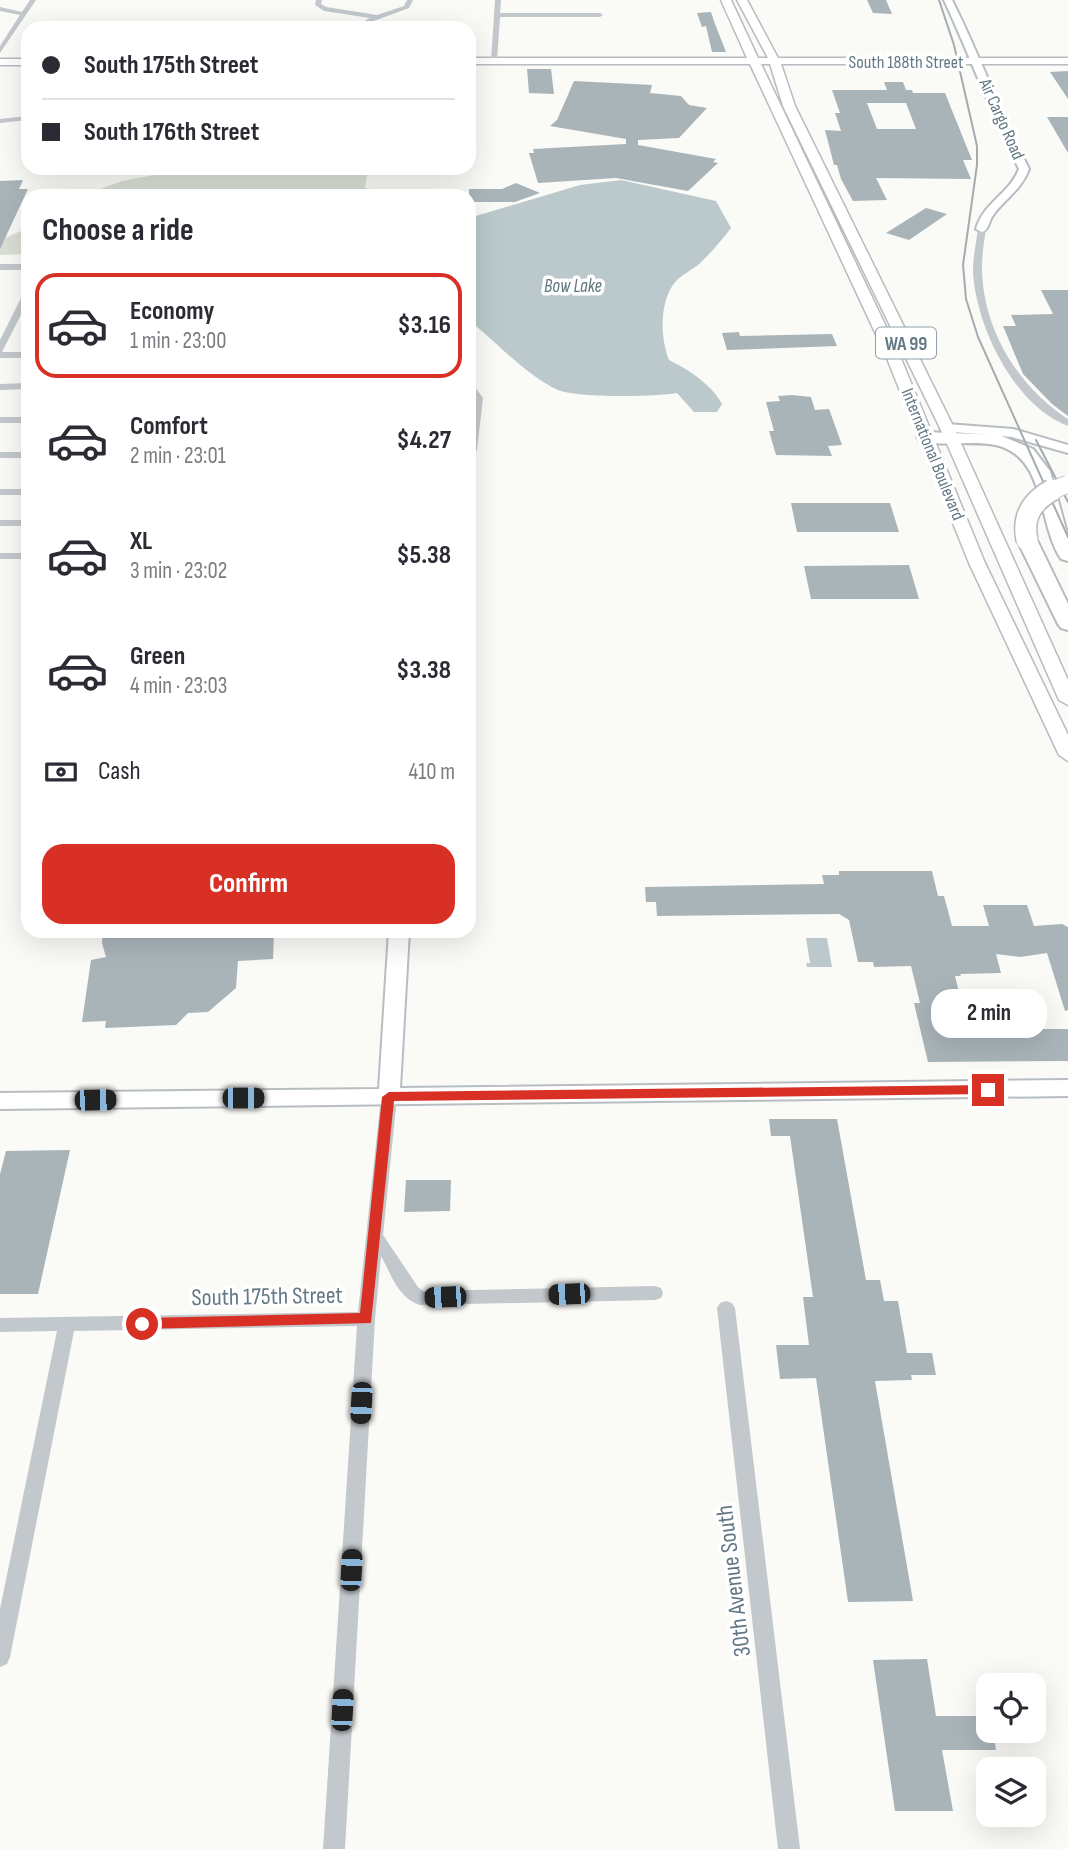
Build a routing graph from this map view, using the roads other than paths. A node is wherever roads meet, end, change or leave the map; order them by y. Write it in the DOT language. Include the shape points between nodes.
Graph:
graph roads {
  1 [pos="33,0"];
  2 [pos="411,0"];
  3 [pos="498,0"];
  4 [pos="742,0"];
  5 [pos="948,0"];
  6 [pos="729,1"];
  7 [pos="319,3"];
  8 [pos="0,9"];
  9 [pos="24,14"];
  10 [pos="496,15"];
  11 [pos="600,15"];
  12 [pos="751,16"];
  13 [pos="376,17"];
  14 [pos="368,21"];
  15 [pos="975,30"];
  16 [pos="1,48"];
  17 [pos="476,61"];
  18 [pos="494,61"];
  19 [pos="1068,61"];
  20 [pos="0,62"];
  21 [pos="21,62"];
  22 [pos="749,62"];
  23 [pos="775,62"];
  24 [pos="978,62"];
  25 [pos="21,119"];
  26 [pos="0,121"];
  27 [pos="982,229"];
  28 [pos="0,267"];
  29 [pos="21,267"];
  30 [pos="21,307"];
  31 [pos="0,353"];
  32 [pos="21,354"];
  33 [pos="0,387"];
  34 [pos="21,387"];
  35 [pos="476,395"];
  36 [pos="476,415"];
  37 [pos="21,420"];
  38 [pos="0,421"];
  39 [pos="1068,423"];
  40 [pos="925,433"];
  41 [pos="949,433"];
  42 [pos="1066,448"];
  43 [pos="0,455"];
  44 [pos="21,455"];
  45 [pos="1068,484"];
  46 [pos="0,492"];
  47 [pos="21,492"];
  48 [pos="0,523"];
  49 [pos="21,523"];
  50 [pos="1067,551"];
  51 [pos="0,556"];
  52 [pos="21,556"];
  53 [pos="1068,598"];
  54 [pos="1068,624"];
  55 [pos="1068,699"];
  56 [pos="1068,755"];
  57 [pos="399,938"];
  58 [pos="1068,1088"];
  59 [pos="389,1097"];
  60 [pos="0,1101"];
  61 [pos="373,1236"];
  62 [pos="655,1293"];
  63 [pos="726,1308"];
  64 [pos="366,1319"];
  65 [pos="0,1325"];
  66 [pos="67,1325"];
  67 [pos="0,1657"];
  68 [pos="334,1849"];
  69 [pos="789,1849"];
  1 -- 9 [label="street"];
  2 -- 13 [label="street" via="402,10"];
  3 -- 10 [label="street"];
  4 -- 12 [label="main road, International Boulevard / WA 99"];
  5 -- 24 [label="street"];
  6 -- 12 [label="main road"];
  6 -- 22 [label="main road, International Boulevard / WA 99"];
  7 -- 13 [label="street"];
  8 -- 9 [label="street"];
  9 -- 16 [label="street"];
  10 -- 11 [label="street"];
  10 -- 18 [label="street"];
  12 -- 23 [label="main road, International Boulevard / WA 99"];
  13 -- 14 [label="street"];
  15 -- 24 [label="street" via="984,57"];
  17 -- 18 [label="main road, South 188th Street"];
  18 -- 22 [label="main road, South 188th Street"];
  19 -- 24 [label="main road, South 188th Street"];
  20 -- 21 [label="main road"];
  22 -- 23 [label="main road, South 188th Street"];
  22 -- 40 [label="main road, International Boulevard / WA 99" via="893,356"];
  23 -- 24 [label="main road, South 188th Street"];
  23 -- 41 [label="main road, International Boulevard / WA 99" via="789,105"];
  24 -- 27 [label="street, Air Cargo Road" via="1024,169 1013,191 985,215"];
  25 -- 26 [label="street"];
  27 -- 39 [label="street, Air Cargo Road" via="978,281 992,330 1020,385"];
  28 -- 29 [label="street"];
  30 -- 31 [label="street"];
  31 -- 32 [label="street"];
  33 -- 34 [label="street"];
  35 -- 36 [label="street"];
  37 -- 38 [label="street"];
  40 -- 41 [label="highway"];
  40 -- 56 [label="main road, International Boulevard / WA 99" via="977,563"];
  41 -- 42 [label="street" via="1001,431"];
  41 -- 50 [label="highway" via="999,440 1027,453 1043,476 1058,536"];
  41 -- 55 [label="main road, International Boulevard / WA 99"];
  43 -- 44 [label="street"];
  45 -- 54 [label="highway, bridge" via="1032,505 1024,522 1027,540"];
  46 -- 47 [label="street"];
  48 -- 49 [label="street"];
  50 -- 53 [label="highway"];
  51 -- 52 [label="street"];
  57 -- 59 [label="street"];
  58 -- 59 [label="street"];
  59 -- 60 [label="street"];
  59 -- 61 [label="street"];
  61 -- 62 [label="street" via="384,1244 404,1283 420,1298"];
  61 -- 64 [label="street"];
  63 -- 69 [label="street, 30th Avenue South"];
  64 -- 66 [label="street, South 175th Street"];
  64 -- 68 [label="street"];
  65 -- 66 [label="street, South 175th Street"];
  66 -- 67 [label="street"];
}
